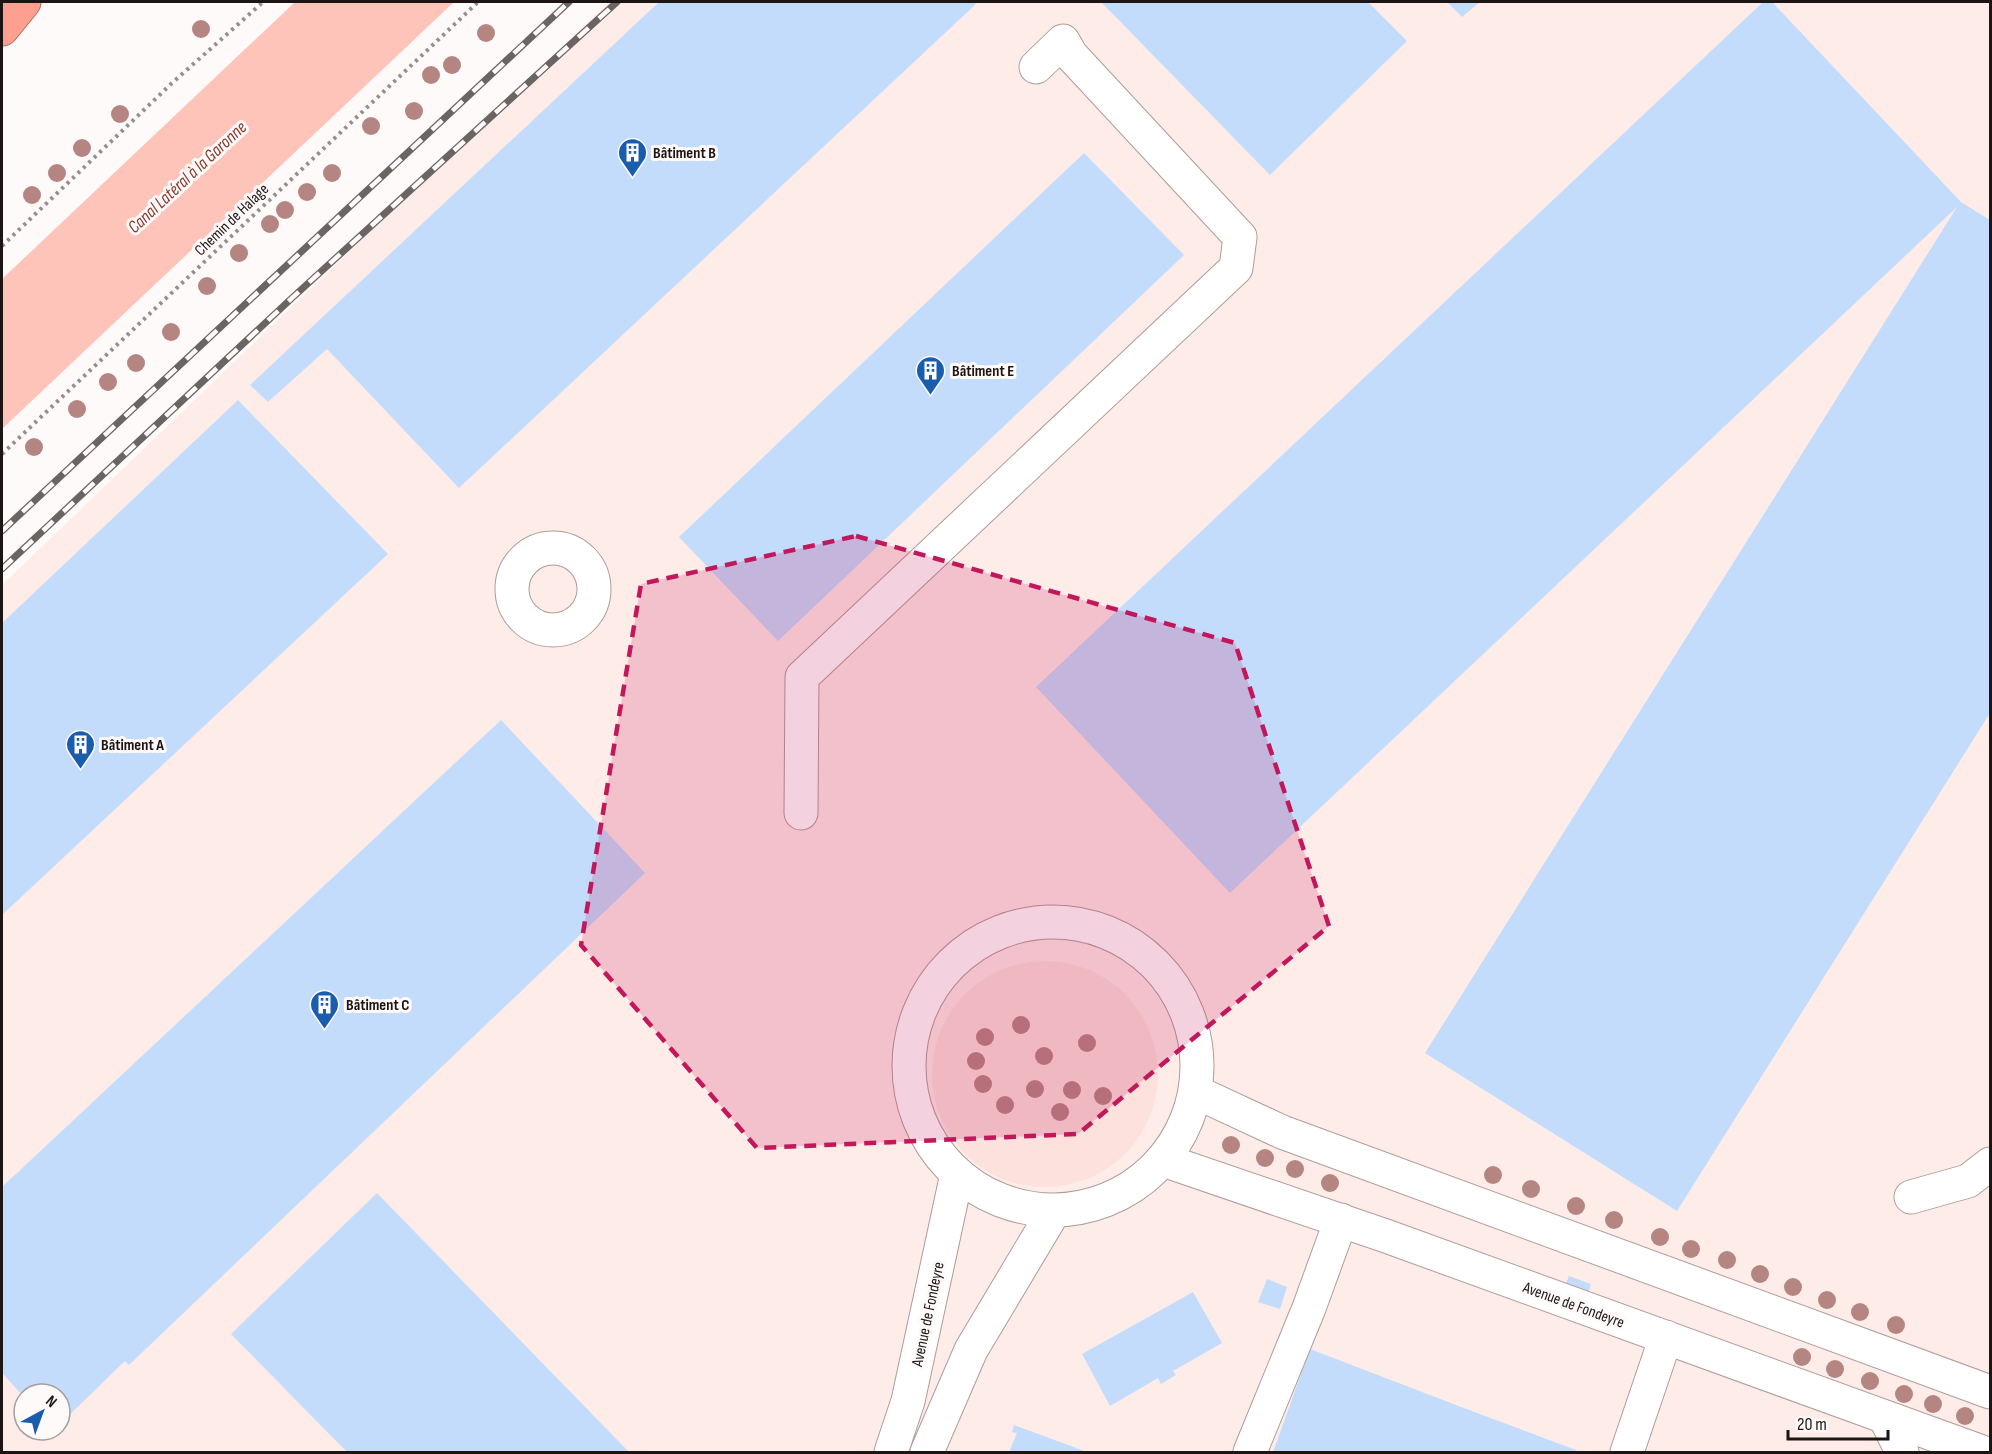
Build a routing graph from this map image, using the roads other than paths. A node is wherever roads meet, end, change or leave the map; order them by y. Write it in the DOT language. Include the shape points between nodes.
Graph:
graph roads {
  1 [pos="24,2"];
  2 [pos="2,29"];
  3 [pos="1036,67"];
  4 [pos="801,813"];
  5 [pos="1196,1092"];
  6 [pos="1990,1144"];
  7 [pos="1163,1160"];
  8 [pos="1979,1173"];
  9 [pos="957,1174"];
  10 [pos="1911,1197"];
  11 [pos="1054,1210"];
  12 [pos="1341,1220"];
  13 [pos="1666,1337"];
  14 [pos="1990,1392"];
  15 [pos="1886,1419"];
  16 [pos="891,1452"];
  17 [pos="927,1452"];
  18 [pos="1250,1452"];
  19 [pos="1627,1452"];
  20 [pos="1902,1452"];
  21 [pos="1982,1452"];
  1 -- 2 [label="highway"];
  3 -- 4 [label="street" via="1063,40 1071,55 1240,237 1236,268 802,677"];
  5 -- 7 [label="street" via="1189,1117"];
  5 -- 9 [label="street" via="1197,1051 1187,1011 1166,976 1136,948 1100,930 1060,922 1019,925 984,939 953,961 930,989 915,1021 908,1062 913,1104 930,1142"];
  5 -- 14 [label="street" via="1282,1132"];
  6 -- 8 [label="street"];
  7 -- 11 [label="street" via="1141,1182 1114,1198 1084,1208"];
  7 -- 12 [label="street, Avenue de Fondeyre"];
  8 -- 10 [label="street"];
  9 -- 11 [label="street" via="986,1194 1019,1207"];
  9 -- 16 [label="street, Avenue de Fondeyre" via="908,1401"];
  11 -- 17 [label="street" via="971,1350"];
  12 -- 13 [label="street, Avenue de Fondeyre"];
  12 -- 18 [label="street"];
  13 -- 15 [label="street, Avenue de Fondeyre"];
  13 -- 19 [label="street"];
  15 -- 20 [label="street"];
  15 -- 21 [label="street, Avenue de Fondeyre"];
}
